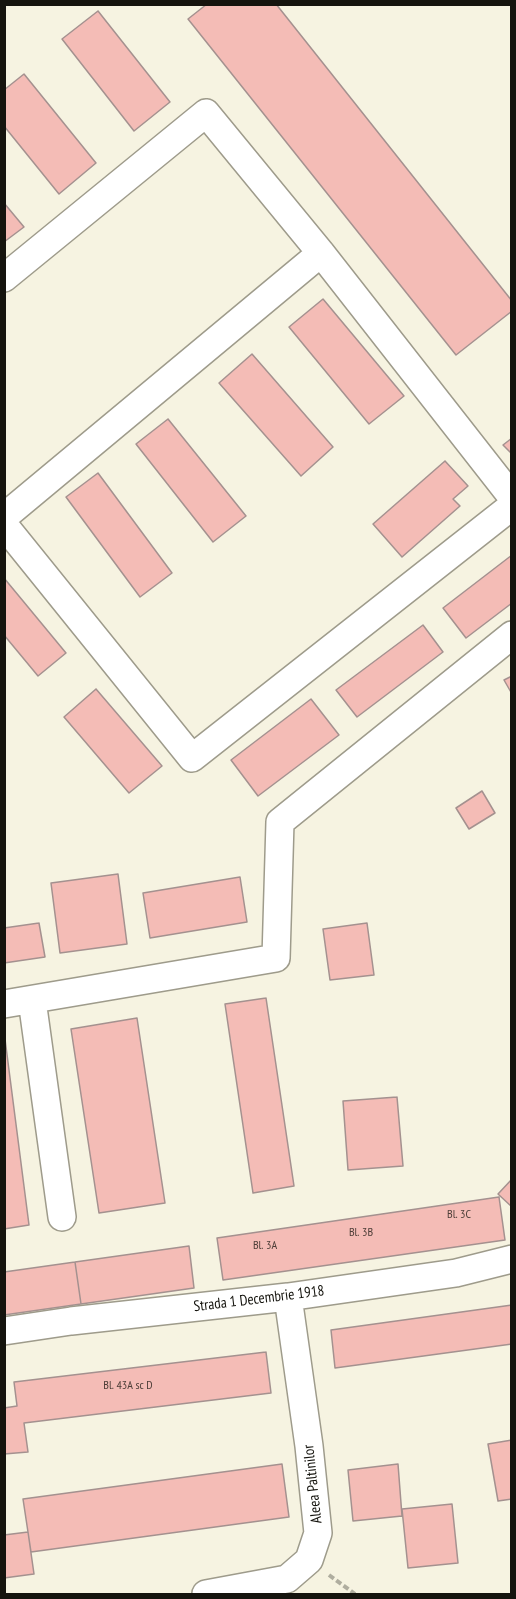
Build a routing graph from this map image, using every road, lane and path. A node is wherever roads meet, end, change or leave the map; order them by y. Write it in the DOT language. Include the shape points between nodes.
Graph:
graph roads {
  1 [pos="321,253"];
  2 [pos="4,278"];
  3 [pos="512,497"];
  4 [pos="512,506"];
  5 [pos="4,517"];
  6 [pos="4,525"];
  7 [pos="512,635"];
  8 [pos="32,1000"];
  9 [pos="4,1004"];
  10 [pos="62,1217"];
  11 [pos="512,1259"];
  12 [pos="288,1297"];
  13 [pos="4,1331"];
  14 [pos="309,1560"];
  15 [pos="206,1594"];
  16 [pos="355,1594"];
  1 -- 2 [label="street" via="207,113"];
  1 -- 3 [label="street"];
  1 -- 5 [label="street"];
  4 -- 6 [label="street" via="192,758"];
  7 -- 8 [label="street" via="280,822 276,958"];
  8 -- 9 [label="street"];
  8 -- 10 [label="street"];
  11 -- 12 [label="street, Strada 1 Decembrie 1918" via="456,1273"];
  12 -- 13 [label="street, Strada 1 Decembrie 1918"];
  12 -- 14 [label="street, Aleea Paltinilor" via="318,1533"];
  14 -- 15 [label="street" via="287,1579"];
  14 -- 16 [label="path"];
}
